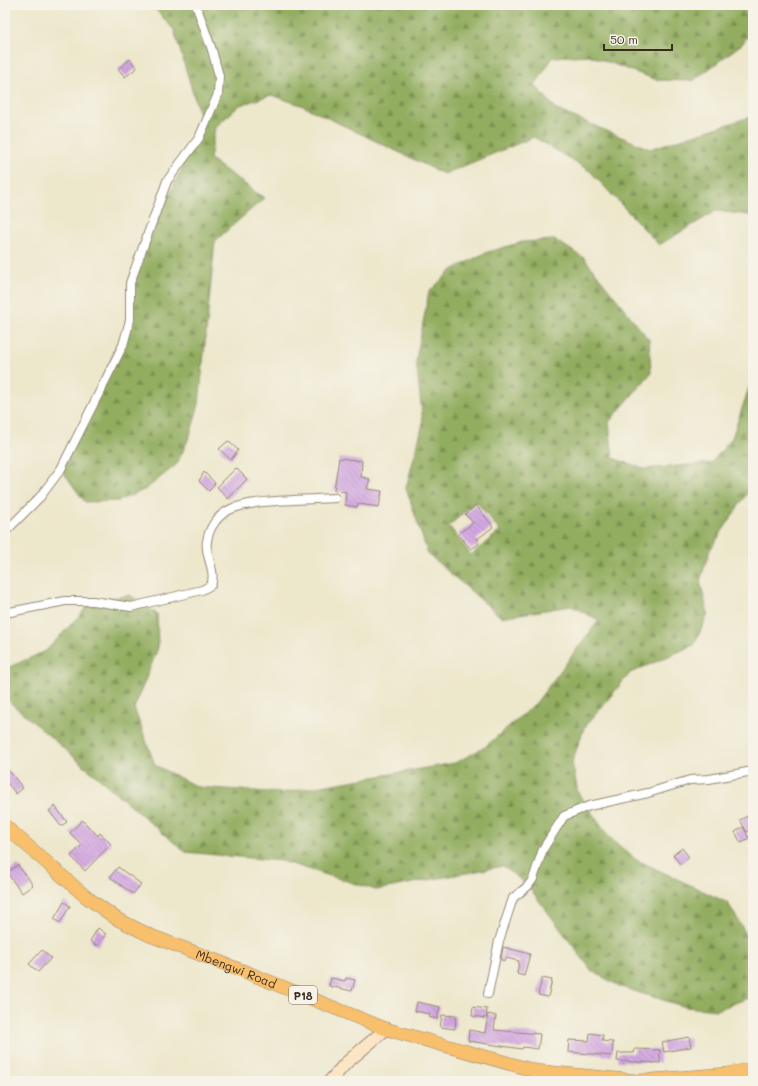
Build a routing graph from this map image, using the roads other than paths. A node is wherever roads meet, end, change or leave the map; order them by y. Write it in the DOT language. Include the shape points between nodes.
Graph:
graph roads {
  1 [pos="196,5"];
  2 [pos="335,498"];
  3 [pos="5,532"];
  4 [pos="5,613"];
  5 [pos="753,771"];
  6 [pos="5,826"];
  7 [pos="488,994"];
  8 [pos="386,1029"];
  9 [pos="753,1069"];
  10 [pos="535,1076"];
  11 [pos="330,1081"];
  12 [pos="637,1081"];
  1 -- 3 [label="street" via="219,76 218,94 200,138 167,181 130,283 130,320 116,358 61,469 40,497"];
  2 -- 4 [label="street" via="252,504 229,510 211,525 207,542 214,579 211,585 202,590 131,607 65,600"];
  5 -- 7 [label="street" via="709,780 690,780 648,793 589,806 564,816 543,849 533,879 513,898 499,941"];
  6 -- 8 [label="main road, Mbengwi Road / P18" via="85,896 117,920"];
  8 -- 10 [label="main road, Mbengwi Road / P18"];
  8 -- 11 [label="street" via="346,1062"];
  9 -- 12 [label="main road, Mbengwi Road / P18" via="727,1074"];
  10 -- 12 [label="main road, Mbengwi Road / P18"];
}
